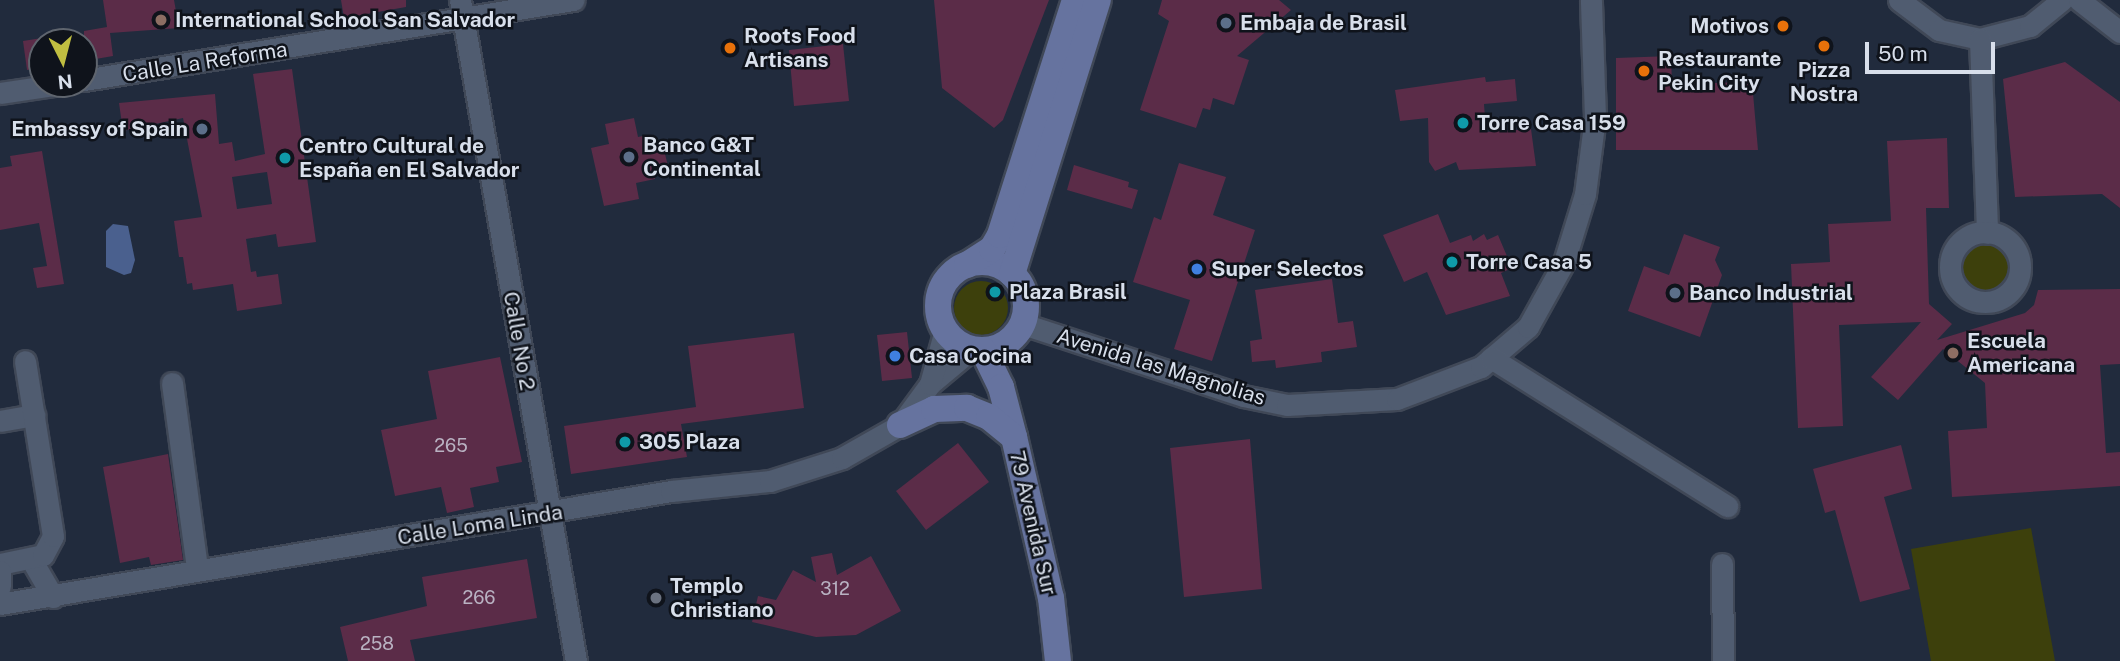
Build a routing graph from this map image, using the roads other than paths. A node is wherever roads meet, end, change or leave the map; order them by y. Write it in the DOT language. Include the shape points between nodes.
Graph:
graph roads {
  1 [pos="460,0"];
  2 [pos="573,0"];
  3 [pos="1075,0"];
  4 [pos="1098,0"];
  5 [pos="1591,0"];
  6 [pos="1899,0"];
  7 [pos="2062,0"];
  8 [pos="2079,0"];
  9 [pos="462,22"];
  10 [pos="2120,32"];
  11 [pos="1980,39"];
  12 [pos="98,78"];
  13 [pos="28,89"];
  14 [pos="0,93"];
  15 [pos="1987,233"];
  16 [pos="967,265"];
  17 [pos="1012,274"];
  18 [pos="945,330"];
  19 [pos="1018,331"];
  20 [pos="977,349"];
  21 [pos="1491,358"];
  22 [pos="25,360"];
  23 [pos="172,383"];
  24 [pos="930,384"];
  25 [pos="1001,387"];
  26 [pos="34,415"];
  27 [pos="0,421"];
  28 [pos="900,425"];
  29 [pos="1014,437"];
  30 [pos="1727,506"];
  31 [pos="550,514"];
  32 [pos="31,559"];
  33 [pos="0,564"];
  34 [pos="1722,564"];
  35 [pos="197,569"];
  36 [pos="0,570"];
  37 [pos="0,586"];
  38 [pos="53,597"];
  39 [pos="0,604"];
  40 [pos="576,661"];
  41 [pos="1058,661"];
  42 [pos="1723,661"];
  1 -- 9 [label="street, Calle No 2"];
  2 -- 9 [label="street, Calle La Reforma"];
  3 -- 16 [label="main road" via="1000,236 992,249"];
  4 -- 17 [label="main road"];
  5 -- 21 [label="street, Avenida las Magnolias" via="1595,117 1585,194 1564,262 1528,327"];
  6 -- 11 [label="street" via="1939,30"];
  7 -- 11 [label="street" via="2030,26"];
  8 -- 10 [label="street"];
  9 -- 12 [label="street, Calle La Reforma"];
  9 -- 31 [label="street, Calle No 2"];
  11 -- 15 [label="street"];
  13 -- 14 [label="street"];
  16 -- 17 [label="main road" via="991,263"];
  16 -- 18 [label="main road" via="956,271 940,292 938,310"];
  17 -- 19 [label="main road" via="1025,296"];
  18 -- 20 [label="main road"];
  18 -- 24 [label="street, Calle Loma Linda"];
  19 -- 20 [label="main road"];
  19 -- 21 [label="street, Avenida las Magnolias" via="1287,405 1397,398 1454,380"];
  19 -- 25 [label="main road, 79 Avenida Sur"];
  20 -- 24 [label="street, Calle Loma Linda"];
  20 -- 25 [label="main road, 79 Avenida Sur"];
  21 -- 30 [label="street"];
  22 -- 26 [label="street"];
  23 -- 35 [label="street"];
  24 -- 28 [label="street, Calle Loma Linda"];
  25 -- 29 [label="main road, 79 Avenida Sur"];
  26 -- 27 [label="street"];
  26 -- 32 [label="street" via="53,536 50,548"];
  28 -- 29 [label="main road" via="934,409 967,408 989,416"];
  28 -- 31 [label="street, Calle Loma Linda" via="842,458 770,481 671,491"];
  29 -- 41 [label="main road, 79 Avenida Sur" via="1051,598"];
  31 -- 35 [label="street, Calle Loma Linda"];
  31 -- 40 [label="street, Calle No 2"];
  32 -- 33 [label="street"];
  32 -- 38 [label="street"];
  34 -- 42 [label="street"];
  35 -- 38 [label="street, Calle Loma Linda"];
  36 -- 37 [label="street"];
  38 -- 39 [label="street, Calle Loma Linda"];
}
